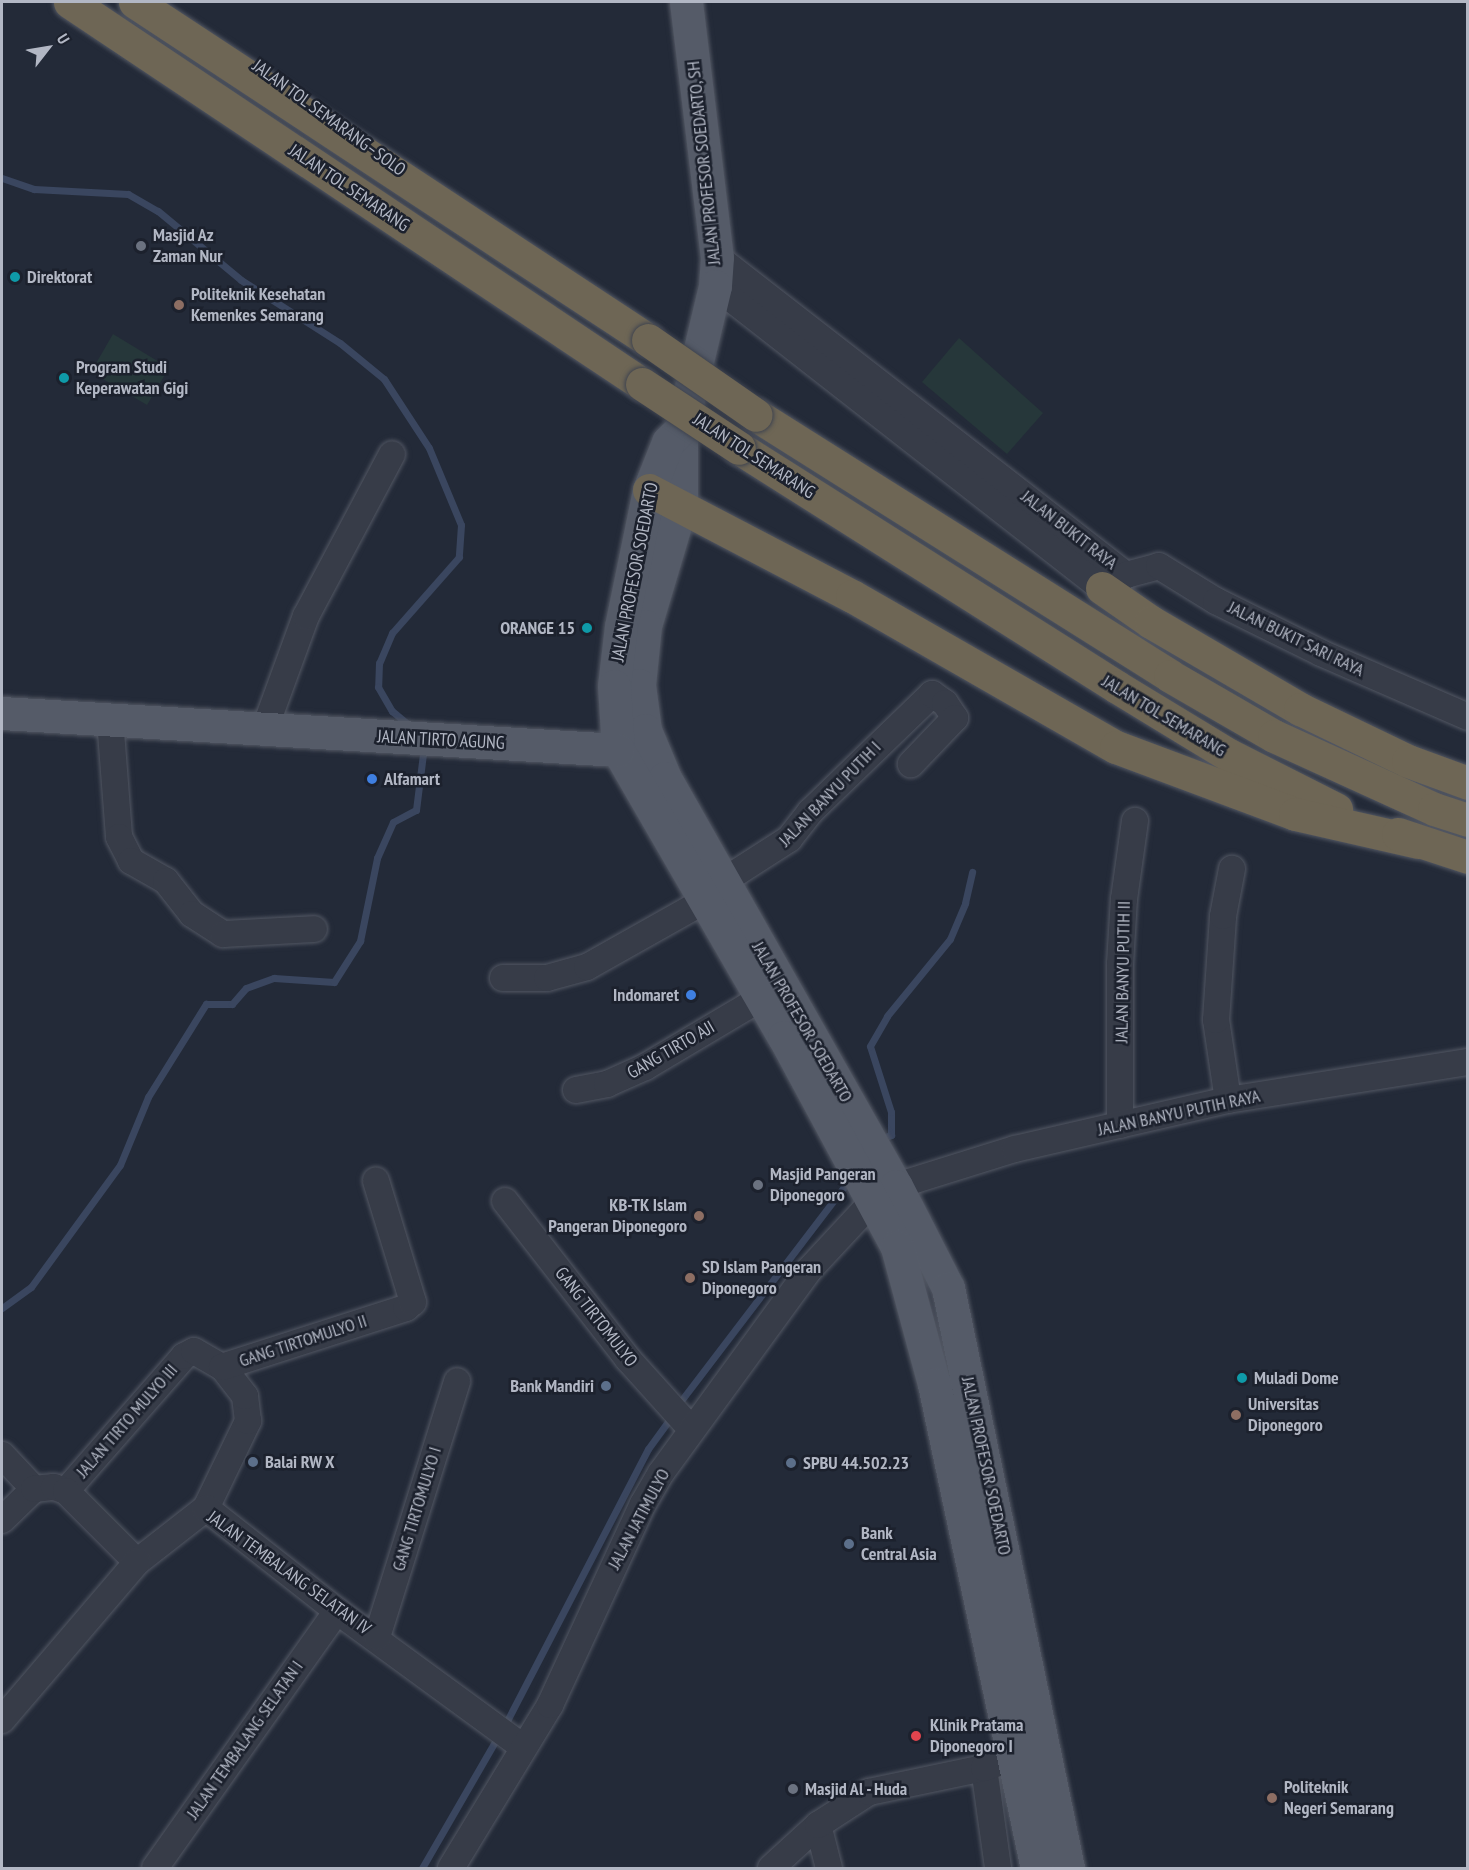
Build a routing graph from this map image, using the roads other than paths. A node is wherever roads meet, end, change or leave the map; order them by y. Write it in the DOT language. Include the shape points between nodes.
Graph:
graph roads {
  1 [pos="70,2"];
  2 [pos="135,2"];
  3 [pos="169,2"];
  4 [pos="686,2"];
  5 [pos="490,234"];
  6 [pos="716,272"];
  7 [pos="681,429"];
  8 [pos="392,454"];
  9 [pos="649,490"];
  10 [pos="681,505"];
  11 [pos="1114,581"];
  12 [pos="2,713"];
  13 [pos="1467,717"];
  14 [pos="111,719"];
  15 [pos="265,728"];
  16 [pos="618,750"];
  17 [pos="911,764"];
  18 [pos="1467,783"];
  19 [pos="1467,820"];
  20 [pos="1135,821"];
  21 [pos="1418,842"];
  22 [pos="1467,857"];
  23 [pos="1232,868"];
  24 [pos="713,891"];
  25 [pos="314,929"];
  26 [pos="503,978"];
  27 [pos="761,998"];
  28 [pos="1467,1062"];
  29 [pos="576,1090"];
  30 [pos="1228,1100"];
  31 [pos="1120,1125"];
  32 [pos="872,1170"];
  33 [pos="376,1181"];
  34 [pos="505,1201"];
  35 [pos="222,1366"];
  36 [pos="457,1381"];
  37 [pos="682,1420"];
  38 [pos="2,1455"];
  39 [pos="34,1489"];
  40 [pos="66,1491"];
  41 [pos="206,1508"];
  42 [pos="2,1520"];
  43 [pos="137,1562"];
  44 [pos="337,1611"];
  45 [pos="377,1637"];
  46 [pos="2,1720"];
  47 [pos="519,1744"];
  48 [pos="1044,1746"];
  49 [pos="998,1763"];
  50 [pos="818,1825"];
  51 [pos="155,1869"];
  52 [pos="451,1869"];
  53 [pos="771,1869"];
  54 [pos="829,1869"];
  55 [pos="998,1869"];
  56 [pos="1037,1869"];
  57 [pos="1068,1869"];
  1 -- 21 [label="highway, JALAN TOL SEMARANG, bridge" via="739,448 1229,755 1340,811"];
  2 -- 5 [label="highway, JALAN TOL SEMARANG"];
  3 -- 5 [label="highway, JALAN TOL SEMARANG–SOLO"];
  4 -- 6 [label="main road, JALAN PROFESOR SOEDARTO, SH"];
  5 -- 19 [label="highway, JALAN TOL SEMARANG, bridge" via="756,415 1170,676 1254,724 1434,809"];
  6 -- 7 [label="main road, JALAN PROFESOR SOEDARTO, SH"];
  6 -- 11 [label="street, JALAN BUKIT RAYA"];
  7 -- 9 [label="main road, JALAN PROFESOR SOEDARTO" via="668,442"];
  7 -- 10 [label="main road, JALAN PROFESOR SOEDARTO"];
  8 -- 15 [label="street" via="306,616"];
  9 -- 10 [label="highway"];
  9 -- 16 [label="main road, JALAN PROFESOR SOEDARTO" via="621,626 614,686"];
  10 -- 21 [label="highway" via="852,596 1116,747 1295,814"];
  10 -- 24 [label="main road, JALAN PROFESOR SOEDARTO" via="645,626 639,685 645,730"];
  11 -- 13 [label="street, JALAN BUKIT SARI RAYA" via="1160,566 1216,601 1321,653"];
  11 -- 18 [label="highway" via="1161,628 1300,709 1408,761"];
  12 -- 14 [label="main road, JALAN TIRTO AGUNG"];
  14 -- 15 [label="main road, JALAN TIRTO AGUNG"];
  14 -- 25 [label="street" via="119,837 131,861 166,881 192,914 222,934"];
  15 -- 16 [label="main road, JALAN TIRTO AGUNG"];
  16 -- 24 [label="main road, JALAN PROFESOR SOEDARTO"];
  17 -- 24 [label="street, JALAN BANYU PUTIH I" via="955,718 945,703 928,694 789,839"];
  20 -- 31 [label="street, JALAN BANYU PUTIH II" via="1120,964"];
  21 -- 22 [label="highway, JALAN TOL SEMARANG"];
  23 -- 30 [label="street" via="1223,916 1216,1020"];
  24 -- 26 [label="street, JALAN BANYU PUTIH I" via="587,968 547,978"];
  24 -- 27 [label="main road, JALAN PROFESOR SOEDARTO"];
  24 -- 32 [label="main road, JALAN PROFESOR SOEDARTO"];
  27 -- 29 [label="street, GANG TIRTO AJI" via="634,1072"];
  27 -- 32 [label="main road, JALAN PROFESOR SOEDARTO"];
  28 -- 30 [label="street, JALAN BANYU PUTIH RAYA"];
  30 -- 31 [label="street, JALAN BANYU PUTIH RAYA"];
  31 -- 32 [label="street, JALAN BANYU PUTIH RAYA" via="1016,1149"];
  32 -- 37 [label="street, JALAN JATIMULYO" via="809,1270"];
  32 -- 48 [label="main road, JALAN PROFESOR SOEDARTO" via="948,1288"];
  32 -- 49 [label="main road, JALAN PROFESOR SOEDARTO" via="905,1268 934,1384"];
  33 -- 35 [label="street, GANG TIRTOMULYO II" via="413,1302 406,1308"];
  34 -- 37 [label="street, GANG TIRTOMULYO"];
  35 -- 40 [label="street, JALAN TIRTO MULYO III" via="194,1351 184,1356"];
  35 -- 41 [label="street, GANG TIRTOMULYO II" via="245,1396 248,1420"];
  36 -- 45 [label="street, GANG TIRTOMULYO I"];
  37 -- 47 [label="street, JALAN JATIMULYO" via="550,1705"];
  38 -- 39 [label="street"];
  39 -- 40 [label="street" via="54,1487"];
  39 -- 42 [label="street"];
  40 -- 43 [label="street"];
  41 -- 43 [label="street, JALAN TEMBALANG SELATAN IV"];
  41 -- 44 [label="street, JALAN TEMBALANG SELATAN IV"];
  43 -- 46 [label="street, JALAN TEMBALANG SELATAN IV"];
  44 -- 45 [label="street, JALAN TEMBALANG SELATAN IV"];
  44 -- 51 [label="street, JALAN TEMBALANG SELATAN I"];
  45 -- 47 [label="street, JALAN TEMBALANG SELATAN IV"];
  47 -- 52 [label="street, JALAN JATIMULYO"];
  48 -- 49 [label="street"];
  48 -- 57 [label="main road, JALAN PROFESOR SOEDARTO"];
  49 -- 50 [label="street" via="869,1792"];
  49 -- 55 [label="street"];
  49 -- 56 [label="main road, JALAN PROFESOR SOEDARTO"];
  50 -- 53 [label="street"];
  50 -- 54 [label="street"];
}
